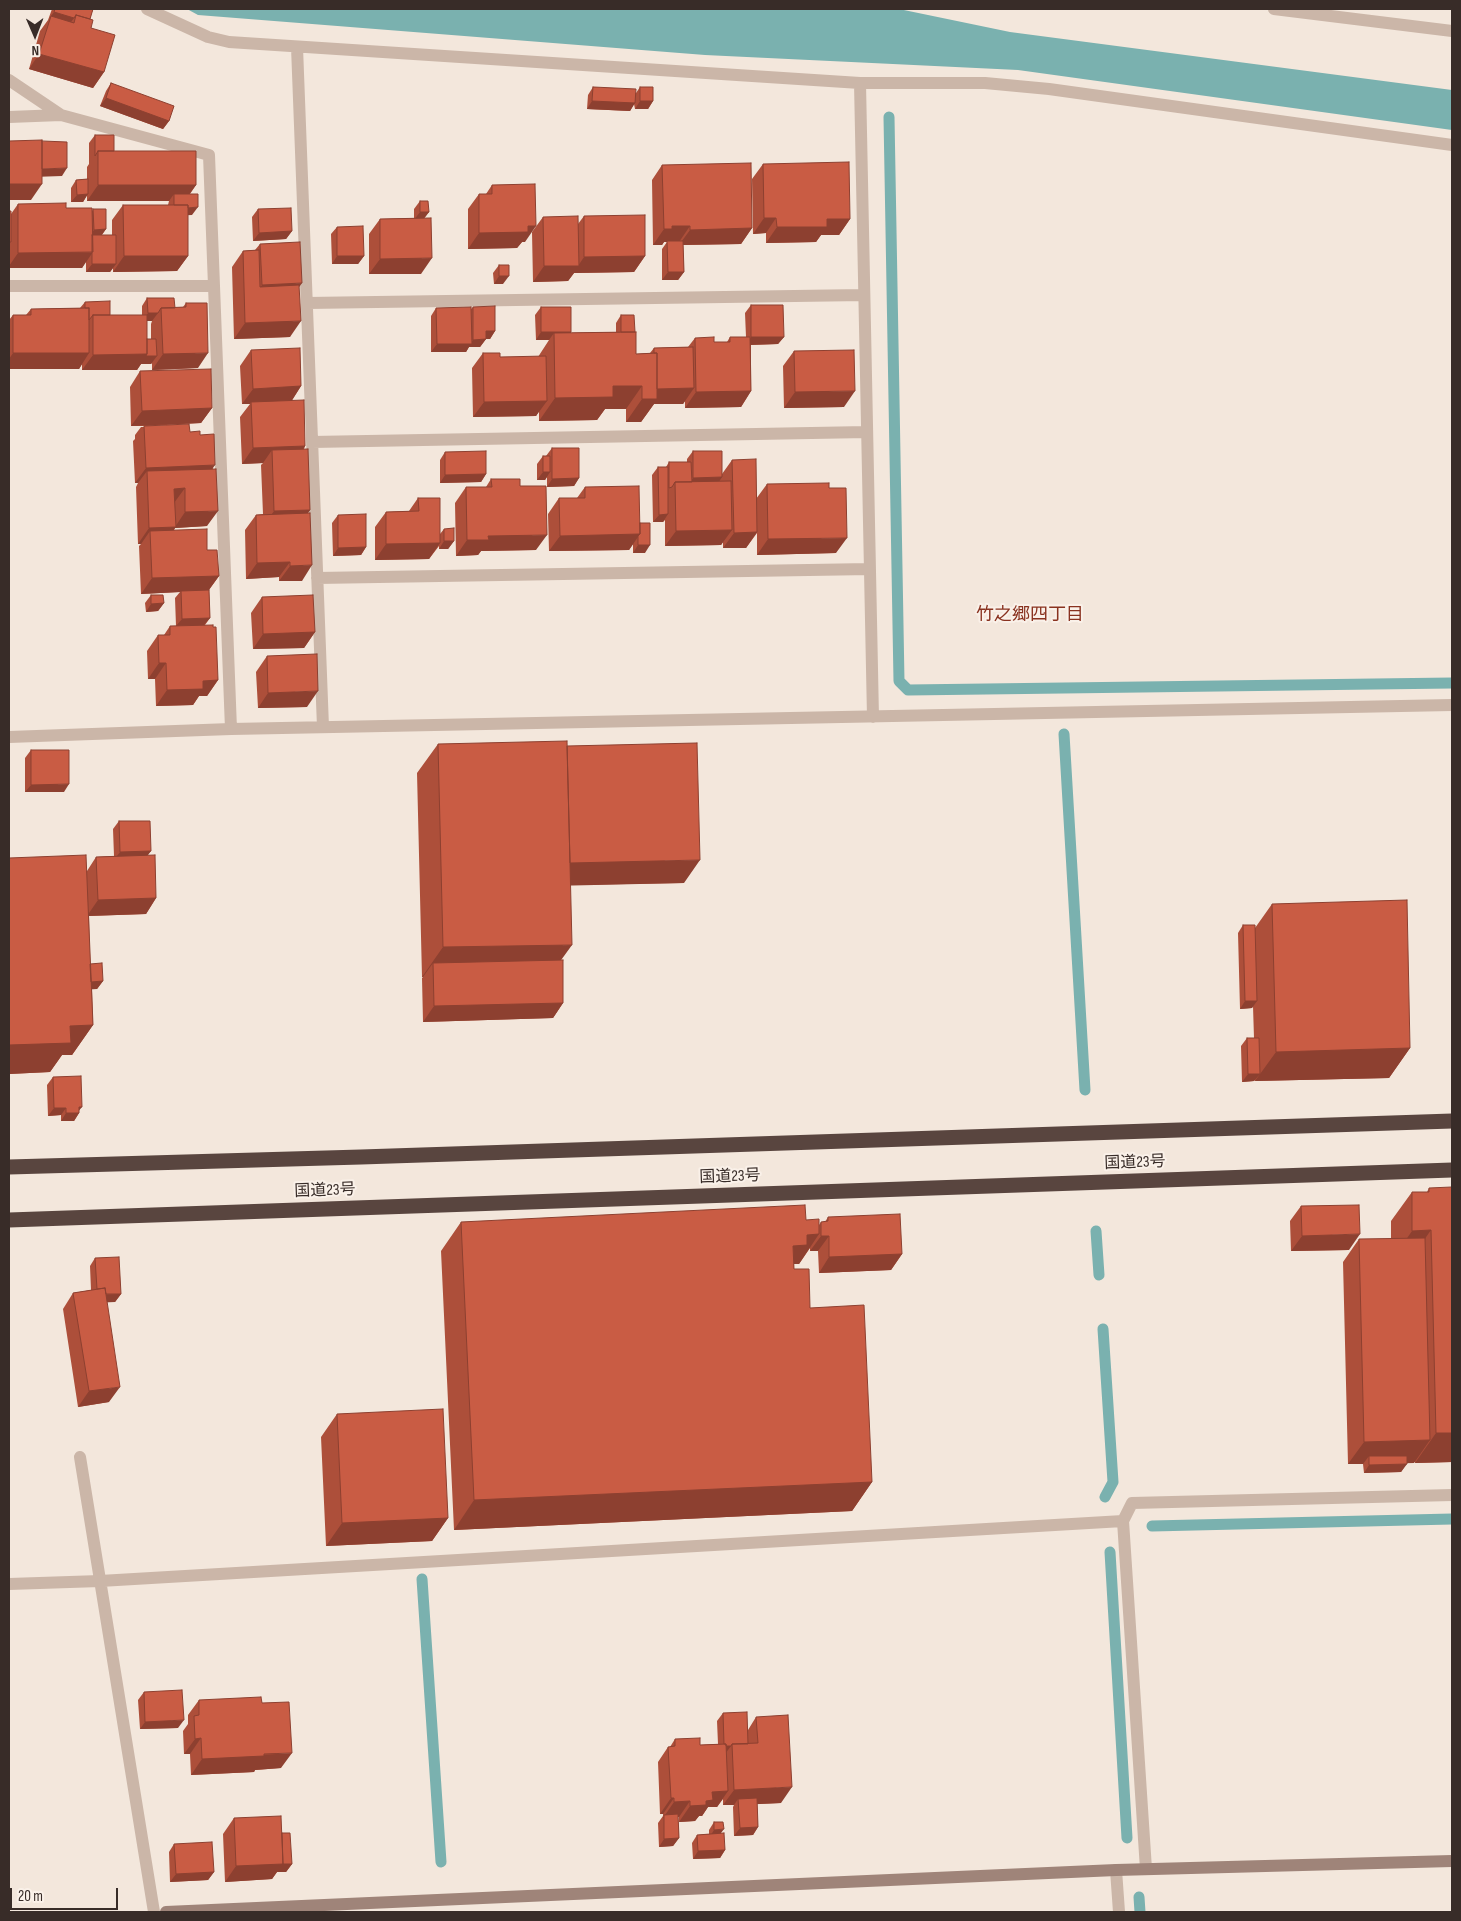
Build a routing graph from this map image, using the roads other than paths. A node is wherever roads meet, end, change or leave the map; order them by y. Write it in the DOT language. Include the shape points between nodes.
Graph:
graph roads {
  1 [pos="147,9"];
  2 [pos="1274,9"];
  3 [pos="1452,31"];
  4 [pos="297,47"];
  5 [pos="9,80"];
  6 [pos="860,84"];
  7 [pos="61,115"];
  8 [pos="9,116"];
  9 [pos="1452,145"];
  10 [pos="9,286"];
  11 [pos="214,286"];
  12 [pos="864,295"];
  13 [pos="306,303"];
  14 [pos="867,432"];
  15 [pos="312,442"];
  16 [pos="870,569"];
  17 [pos="317,578"];
  18 [pos="1452,705"];
  19 [pos="873,717"];
  20 [pos="323,727"];
  21 [pos="231,729"];
  22 [pos="9,737"];
  23 [pos="1452,1121"];
  24 [pos="9,1166"];
  25 [pos="1452,1170"];
  26 [pos="9,1220"];
  27 [pos="80,1456"];
  28 [pos="1452,1495"];
  29 [pos="1123,1521"];
  30 [pos="100,1581"];
  31 [pos="9,1584"];
  32 [pos="1452,1861"];
  33 [pos="1146,1869"];
  34 [pos="1116,1870"];
  35 [pos="154,1912"];
  36 [pos="166,1912"];
  37 [pos="1119,1912"];
  1 -- 4 [label="street" via="222,41"];
  2 -- 3 [label="street"];
  4 -- 6 [label="street"];
  4 -- 13 [label="street"];
  5 -- 7 [label="street"];
  6 -- 9 [label="street" via="985,83 1049,89"];
  6 -- 12 [label="street"];
  7 -- 8 [label="street"];
  7 -- 11 [label="street" via="209,155"];
  10 -- 11 [label="street"];
  11 -- 21 [label="street"];
  12 -- 13 [label="street"];
  12 -- 14 [label="street"];
  13 -- 15 [label="street"];
  14 -- 15 [label="street"];
  14 -- 16 [label="street"];
  15 -- 17 [label="street"];
  16 -- 17 [label="street"];
  16 -- 19 [label="street"];
  17 -- 20 [label="street"];
  18 -- 19 [label="street"];
  19 -- 20 [label="street"];
  20 -- 21 [label="street"];
  21 -- 22 [label="street"];
  23 -- 24 [label="highway, 国道23号" via="381,1157"];
  25 -- 26 [label="highway, 国道23号"];
  27 -- 30 [label="street"];
  28 -- 29 [label="street" via="1132,1503"];
  29 -- 30 [label="street"];
  29 -- 33 [label="street"];
  30 -- 31 [label="street"];
  30 -- 35 [label="street"];
  32 -- 33 [label="street"];
  33 -- 34 [label="street"];
  34 -- 36 [label="street"];
  34 -- 37 [label="street"];
}
